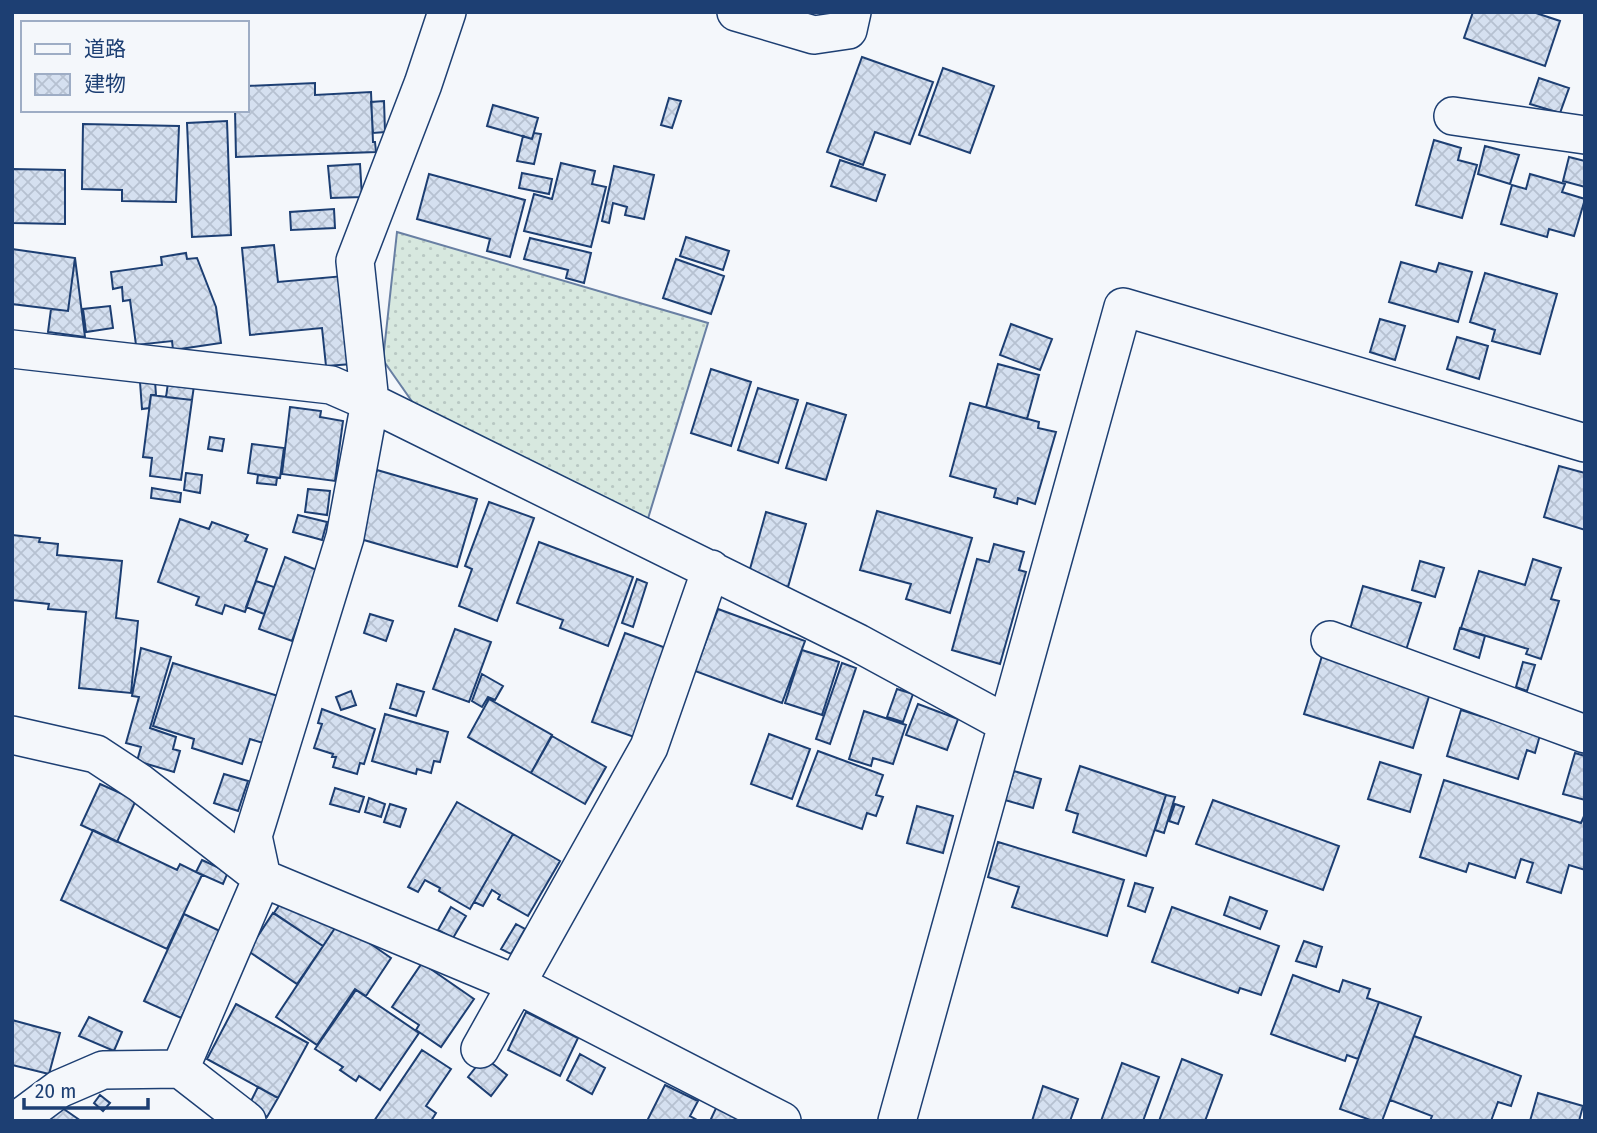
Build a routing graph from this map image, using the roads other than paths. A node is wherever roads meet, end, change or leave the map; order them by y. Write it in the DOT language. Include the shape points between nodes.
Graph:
graph roads {
  1 [pos="447,12"];
  2 [pos="736,12"];
  3 [pos="852,12"];
  4 [pos="1453,116"];
  5 [pos="1585,135"];
  6 [pos="12,349"];
  7 [pos="370,402"];
  8 [pos="1585,443"];
  9 [pos="711,569"];
  10 [pos="1330,640"];
  11 [pos="1007,724"];
  12 [pos="1585,734"];
  13 [pos="12,735"];
  14 [pos="262,878"];
  15 [pos="516,984"];
  16 [pos="480,1049"];
  17 [pos="180,1069"];
  18 [pos="16,1121"];
  19 [pos="247,1121"];
  20 [pos="782,1121"];
  21 [pos="897,1121"];
  1 -- 7 [label="street" via="355,261"];
  2 -- 3 [label="street" via="814,35 848,30"];
  4 -- 5 [label="street"];
  6 -- 7 [label="street" via="331,385"];
  7 -- 9 [label="street"];
  7 -- 14 [label="street" via="345,537 253,836"];
  8 -- 11 [label="street" via="1123,307"];
  9 -- 11 [label="street"];
  9 -- 15 [label="street" via="649,747"];
  10 -- 12 [label="street"];
  11 -- 21 [label="street"];
  13 -- 14 [label="street" via="96,754"];
  14 -- 15 [label="street"];
  14 -- 17 [label="street"];
  15 -- 16 [label="street"];
  15 -- 20 [label="street"];
  17 -- 18 [label="street" via="103,1070 60,1089"];
  17 -- 19 [label="street"];
}
